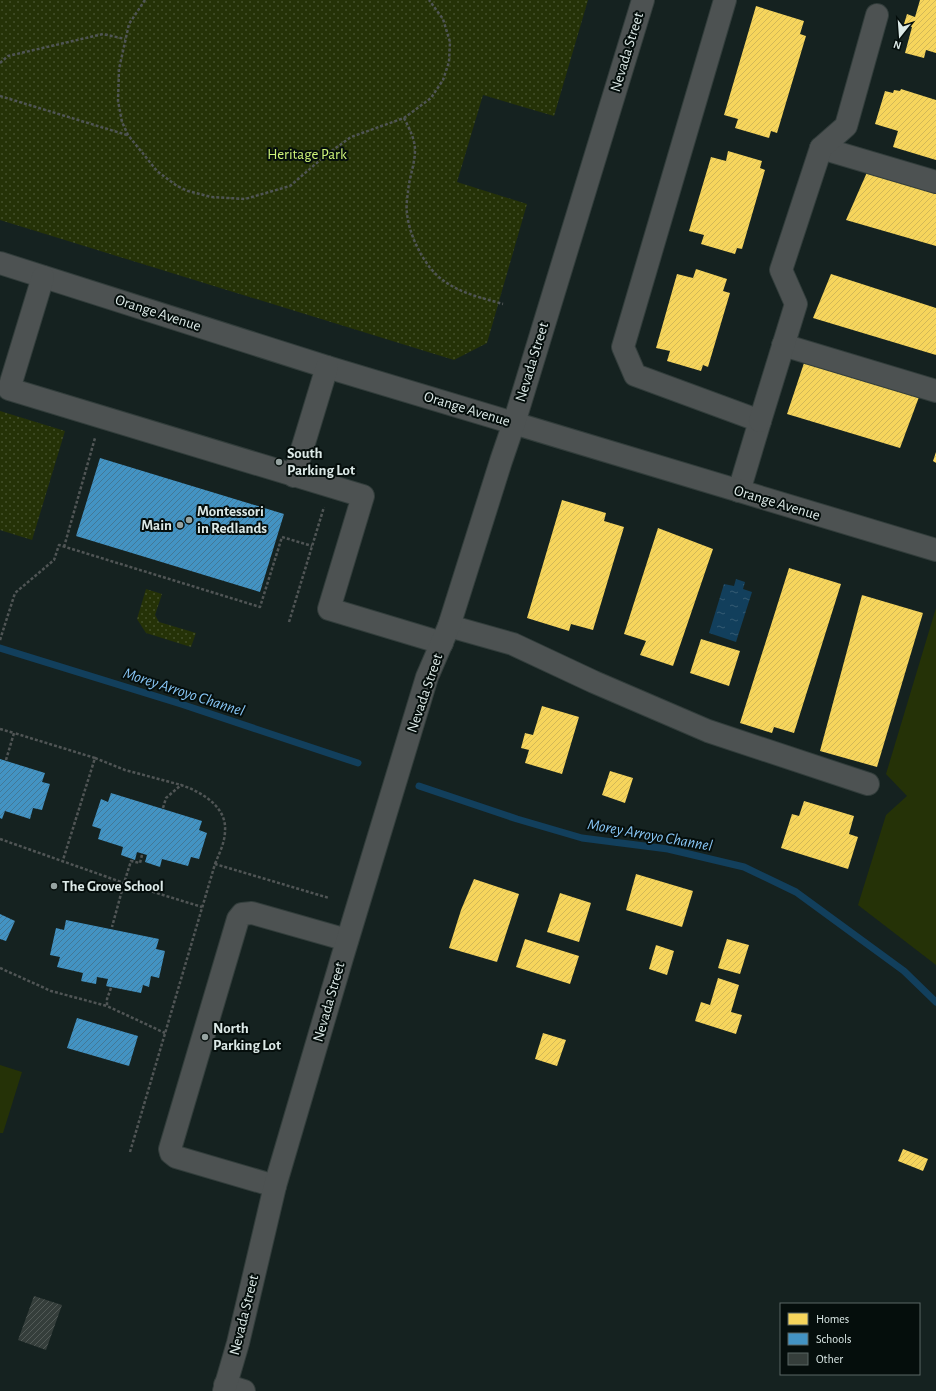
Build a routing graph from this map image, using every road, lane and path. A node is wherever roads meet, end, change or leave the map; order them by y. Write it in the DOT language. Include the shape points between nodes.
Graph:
graph roads {
  1 [pos="145,0"];
  2 [pos="429,0"];
  3 [pos="643,0"];
  4 [pos="725,0"];
  5 [pos="877,15"];
  6 [pos="125,39"];
  7 [pos="0,63"];
  8 [pos="0,96"];
  9 [pos="404,118"];
  10 [pos="128,135"];
  11 [pos="821,148"];
  12 [pos="936,182"];
  13 [pos="0,263"];
  14 [pos="43,277"];
  15 [pos="504,304"];
  16 [pos="783,345"];
  17 [pos="327,367"];
  18 [pos="936,391"];
  19 [pos="760,420"];
  20 [pos="514,423"];
  21 [pos="96,435"];
  22 [pos="294,476"];
  23 [pos="739,491"];
  24 [pos="325,504"];
  25 [pos="312,546"];
  26 [pos="64,547"];
  27 [pos="936,550"];
  28 [pos="289,622"];
  29 [pos="445,634"];
  30 [pos="0,640"];
  31 [pos="0,729"];
  32 [pos="14,733"];
  33 [pos="95,758"];
  34 [pos="6,760"];
  35 [pos="868,784"];
  36 [pos="181,786"];
  37 [pos="163,808"];
  38 [pos="0,839"];
  39 [pos="142,854"];
  40 [pos="63,860"];
  41 [pos="215,864"];
  42 [pos="124,883"];
  43 [pos="202,907"];
  44 [pos="112,926"];
  45 [pos="347,940"];
  46 [pos="0,968"];
  47 [pos="111,988"];
  48 [pos="107,1006"];
  49 [pos="165,1033"];
  50 [pos="275,1186"];
  51 [pos="231,1389"];
  1 -- 6 [label="path" via="129,24"];
  2 -- 9 [label="path" via="443,19 448,32 449,62 443,80 431,98"];
  3 -- 20 [label="street, Nevada Street"];
  4 -- 19 [label="street" via="623,347 635,375"];
  5 -- 11 [label="street" via="846,126"];
  6 -- 7 [label="path" via="104,34 8,56"];
  6 -- 10 [label="path" via="119,69 118,101 122,122"];
  8 -- 10 [label="path"];
  9 -- 10 [label="path" via="351,137 290,186 245,199 211,198 177,186 157,171"];
  9 -- 15 [label="path" via="415,149 407,213 418,249 434,273 445,282 469,294"];
  11 -- 12 [label="street"];
  11 -- 16 [label="street" via="781,270 796,304"];
  13 -- 14 [label="street, Orange Avenue"];
  14 -- 17 [label="street, Orange Avenue"];
  14 -- 22 [label="street" via="9,389"];
  16 -- 18 [label="street"];
  16 -- 19 [label="street"];
  17 -- 20 [label="street, Orange Avenue"];
  17 -- 22 [label="street"];
  19 -- 23 [label="street"];
  20 -- 23 [label="street, Orange Avenue"];
  20 -- 29 [label="street, Nevada Street"];
  21 -- 26 [label="path"];
  22 -- 29 [label="street" via="363,496 329,609"];
  23 -- 27 [label="street, Orange Avenue"];
  24 -- 25 [label="path"];
  25 -- 26 [label="path" via="282,537 260,607"];
  25 -- 28 [label="path"];
  26 -- 30 [label="path" via="59,545 54,560 15,593"];
  29 -- 35 [label="street" via="512,644 708,731"];
  29 -- 45 [label="street, Nevada Street" via="427,677"];
  31 -- 32 [label="path"];
  32 -- 33 [label="path"];
  32 -- 34 [label="path"];
  33 -- 36 [label="path" via="125,770"];
  33 -- 40 [label="path"];
  36 -- 37 [label="path" via="166,798"];
  36 -- 41 [label="path" via="190,788 211,802 222,814 225,822 224,839"];
  38 -- 40 [label="path"];
  39 -- 42 [label="path" via="140,863 131,861"];
  40 -- 42 [label="path"];
  42 -- 43 [label="path"];
  42 -- 44 [label="path"];
  45 -- 50 [label="street, Nevada Street"];
  45 -- 50 [label="street" via="252,913 242,914 231,941 170,1149 171,1154 176,1157"];
  46 -- 48 [label="path" via="51,990"];
  47 -- 48 [label="path"];
  48 -- 49 [label="path"];
  50 -- 51 [label="street, Nevada Street" via="238,1343"];
}
